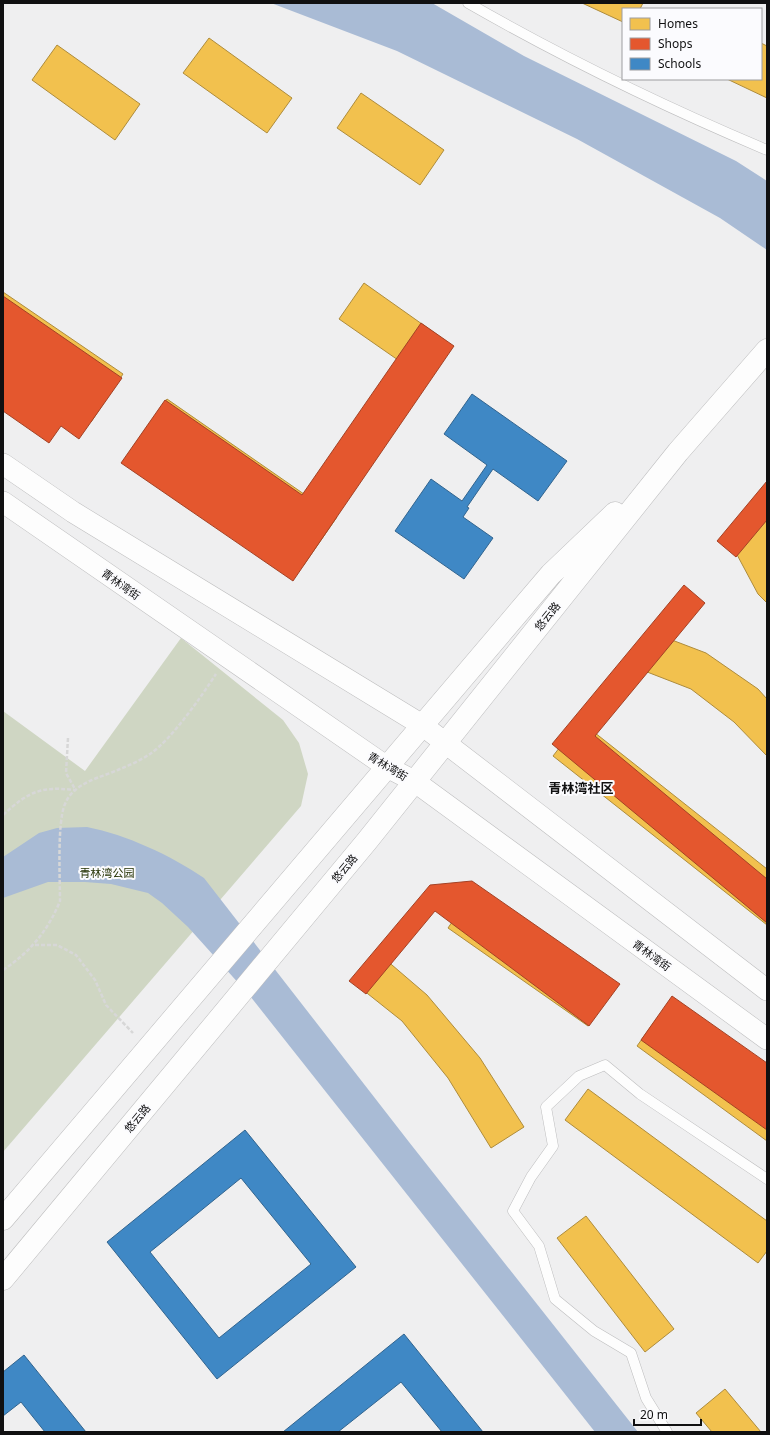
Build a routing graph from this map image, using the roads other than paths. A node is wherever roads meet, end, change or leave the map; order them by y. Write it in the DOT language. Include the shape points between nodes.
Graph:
graph roads {
  1 [pos="468,3"];
  2 [pos="767,150"];
  3 [pos="767,350"];
  4 [pos="678,452"];
  5 [pos="3,464"];
  6 [pos="3,502"];
  7 [pos="422,725"];
  8 [pos="446,742"];
  9 [pos="387,767"];
  10 [pos="414,781"];
  11 [pos="767,990"];
  12 [pos="767,1040"];
  13 [pos="767,1179"];
  14 [pos="3,1219"];
  15 [pos="3,1278"];
  16 [pos="667,1432"];
  1 -- 2 [label="lane" via="538,43 722,132"];
  3 -- 4 [label="street, 悠云路"];
  4 -- 7 [label="street, 悠云路" via="551,574"];
  4 -- 8 [label="street, 悠云路"];
  5 -- 7 [label="street" via="73,512"];
  6 -- 9 [label="street, 青林湾街"];
  7 -- 8 [label="street"];
  7 -- 9 [label="street, 悠云路"];
  8 -- 10 [label="street, 悠云路"];
  8 -- 11 [label="street"];
  9 -- 10 [label="street, 青林湾街"];
  9 -- 14 [label="street, 悠云路"];
  10 -- 12 [label="street, 青林湾街"];
  10 -- 15 [label="street, 悠云路"];
  13 -- 16 [label="lane" via="640,1094 605,1064 579,1076 546,1108 553,1146 531,1177 512,1211 539,1246 554,1299 594,1331 631,1353 646,1398"];
}
